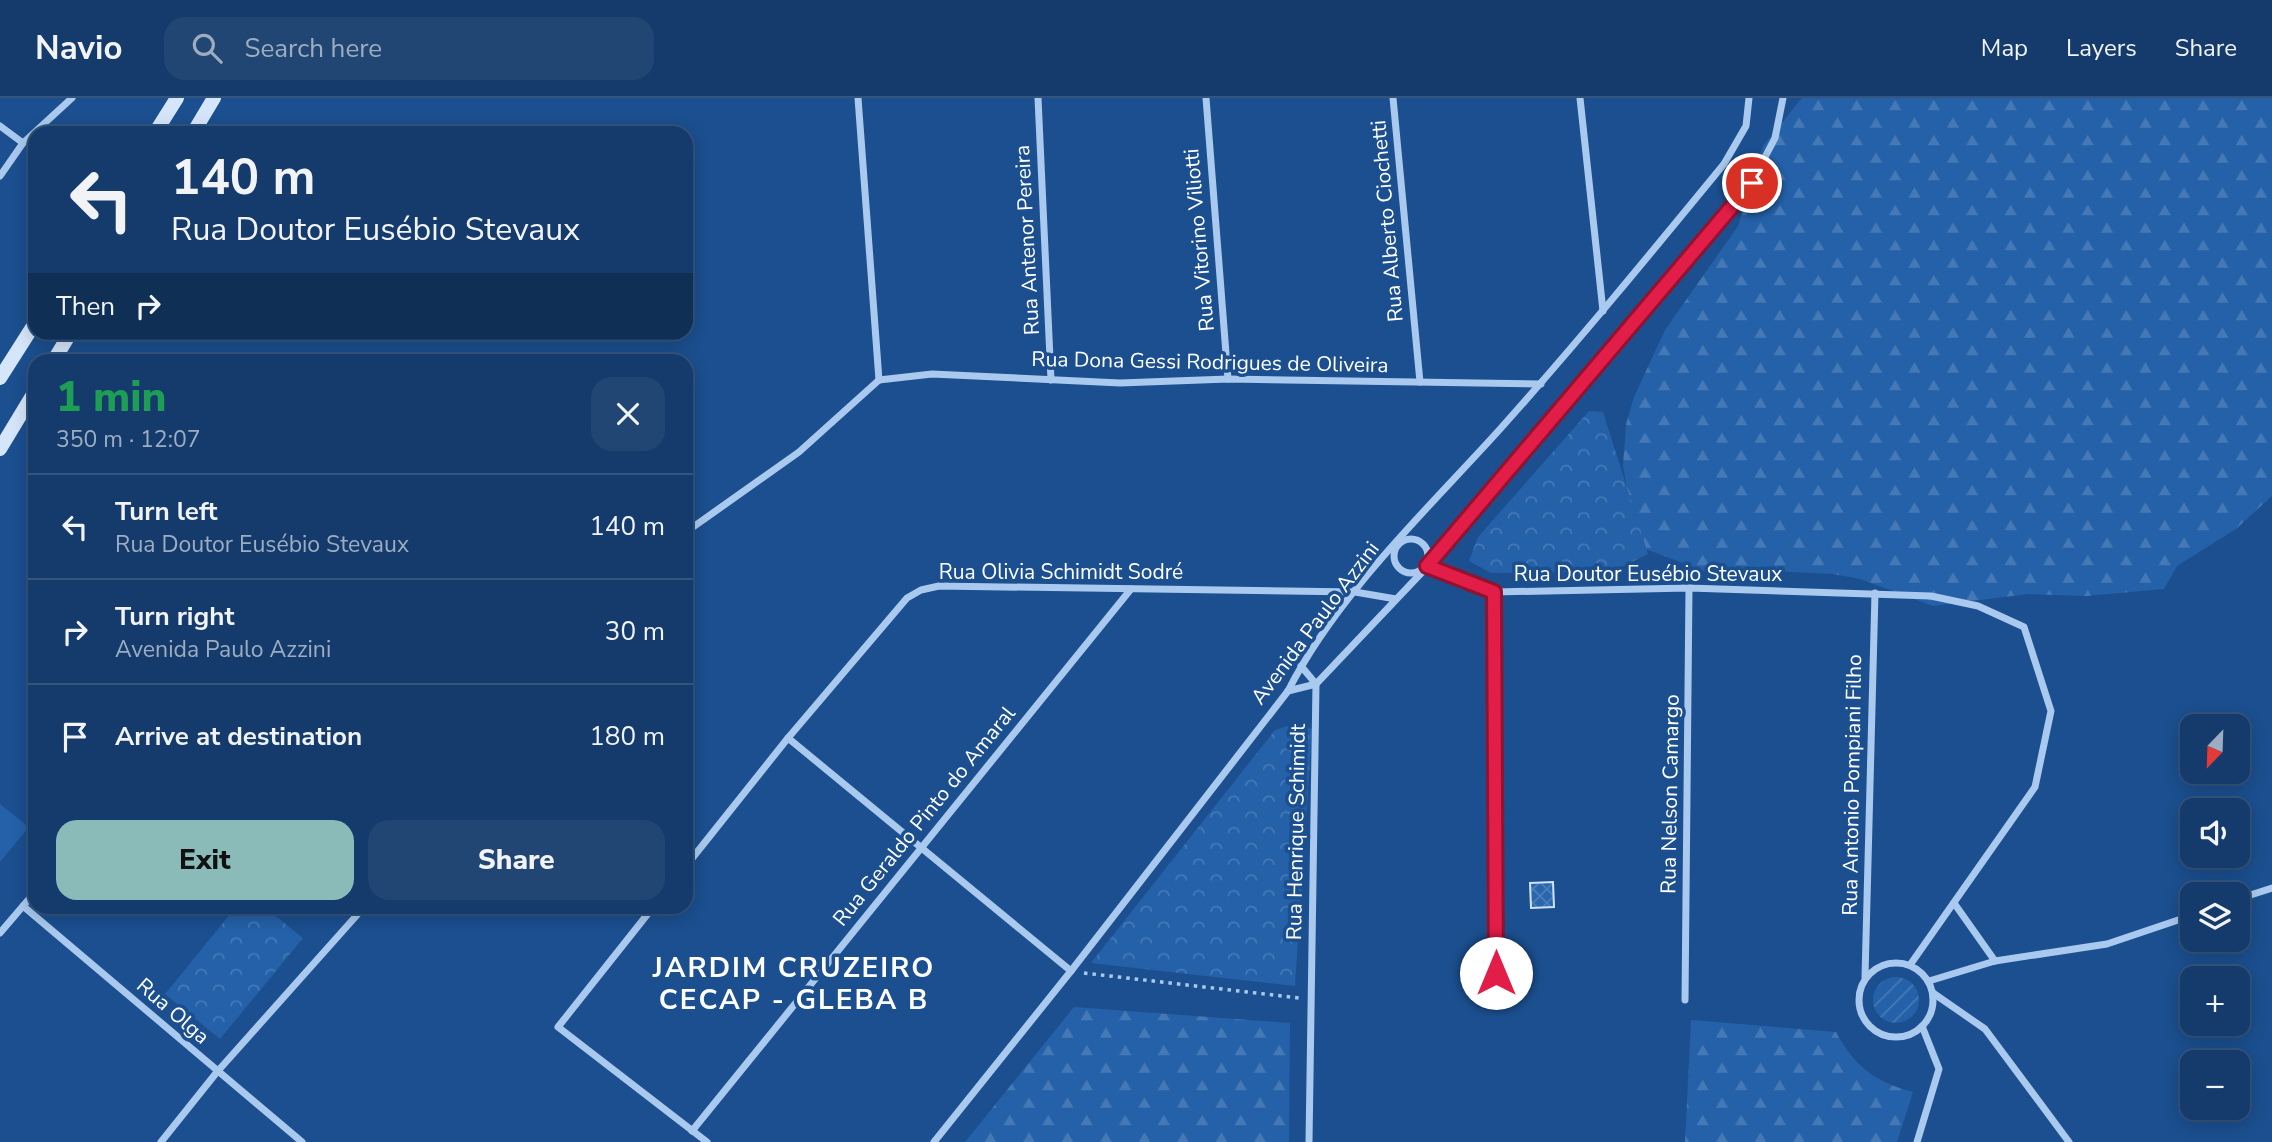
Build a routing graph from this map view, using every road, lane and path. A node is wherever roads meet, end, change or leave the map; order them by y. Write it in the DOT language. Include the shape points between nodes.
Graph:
graph roads {
  1 [pos="72,98"];
  2 [pos="177,98"];
  3 [pos="215,98"];
  4 [pos="858,98"];
  5 [pos="1038,98"];
  6 [pos="1206,98"];
  7 [pos="1393,98"];
  8 [pos="1580,98"];
  9 [pos="1749,98"];
  10 [pos="1783,98"];
  11 [pos="0,126"];
  12 [pos="42,126"];
  13 [pos="159,126"];
  14 [pos="197,126"];
  15 [pos="28,138"];
  16 [pos="23,143"];
  17 [pos="0,176"];
  18 [pos="1602,311"];
  19 [pos="28,334"];
  20 [pos="0,379"];
  21 [pos="879,380"];
  22 [pos="1051,380"];
  23 [pos="1228,380"];
  24 [pos="1420,382"];
  25 [pos="1541,384"];
  26 [pos="28,403"];
  27 [pos="0,449"];
  28 [pos="693,527"];
  29 [pos="1396,545"];
  30 [pos="1427,566"];
  31 [pos="1689,588"];
  32 [pos="1131,589"];
  33 [pos="1355,592"];
  34 [pos="1494,592"];
  35 [pos="1875,593"];
  36 [pos="1396,600"];
  37 [pos="1301,666"];
  38 [pos="1316,684"];
  39 [pos="1288,691"];
  40 [pos="788,738"];
  41 [pos="919,848"];
  42 [pos="693,857"];
  43 [pos="2272,888"];
  44 [pos="2250,895"];
  45 [pos="28,900"];
  46 [pos="1954,903"];
  47 [pos="23,906"];
  48 [pos="28,910"];
  49 [pos="32,914"];
  50 [pos="358,914"];
  51 [pos="648,914"];
  52 [pos="2180,919"];
  53 [pos="0,933"];
  54 [pos="1995,961"];
  55 [pos="1910,965"];
  56 [pos="1071,971"];
  57 [pos="1865,977"];
  58 [pos="1928,981"];
  59 [pos="1933,993"];
  60 [pos="1311,1000"];
  61 [pos="1685,1000"];
  62 [pos="1496,1001"];
  63 [pos="1922,1026"];
  64 [pos="217,1072"];
  65 [pos="692,1131"];
  66 [pos="161,1142"];
  67 [pos="302,1142"];
  68 [pos="707,1142"];
  69 [pos="934,1142"];
  70 [pos="1309,1142"];
  71 [pos="1917,1142"];
  72 [pos="2069,1142"];
  1 -- 12 [label="street"];
  2 -- 13 [label="main road"];
  3 -- 14 [label="main road"];
  4 -- 21 [label="street"];
  5 -- 22 [label="street, Rua Antenor Pereira"];
  6 -- 23 [label="street, Rua Vitorino Viliotti"];
  7 -- 24 [label="street, Rua Alberto Ciochetti"];
  8 -- 18 [label="street"];
  9 -- 18 [label="street, Avenida Paulo Azzini" via="1746,126 1724,164"];
  10 -- 30 [label="street" via="1775,138 1752,183"];
  11 -- 16 [label="street"];
  15 -- 16 [label="street"];
  16 -- 17 [label="street"];
  18 -- 25 [label="street, Avenida Paulo Azzini"];
  19 -- 20 [label="main road"];
  21 -- 22 [label="street, Rua Dona Gessi Rodrigues de Oliveira" via="932,374"];
  21 -- 28 [label="street" via="799,452"];
  22 -- 23 [label="street, Rua Dona Gessi Rodrigues de Oliveira"];
  23 -- 24 [label="street, Rua Dona Gessi Rodrigues de Oliveira"];
  24 -- 25 [label="street, Rua Dona Gessi Rodrigues de Oliveira"];
  25 -- 29 [label="street, Avenida Paulo Azzini"];
  26 -- 27 [label="main road"];
  29 -- 30 [label="street" via="1406,539 1420,541 1428,552"];
  29 -- 30 [label="street" via="1393,554 1398,568 1412,573"];
  29 -- 33 [label="street, Avenida Paulo Azzini"];
  30 -- 34 [label="street, Rua Doutor Eusébio Stevaux"];
  30 -- 36 [label="street"];
  31 -- 34 [label="street, Rua Doutor Eusébio Stevaux"];
  31 -- 35 [label="street, Rua Doutor Eusébio Stevaux"];
  31 -- 61 [label="street, Rua Nelson Camargo"];
  32 -- 33 [label="street, Rua Olivia Schimidt Sodré"];
  32 -- 40 [label="street, Rua Olivia Schimidt Sodré" via="939,586 921,590 907,598"];
  32 -- 41 [label="street, Rua Geraldo Pinto do Amaral"];
  33 -- 36 [label="street, Rua Olivia Schimidt Sodré"];
  33 -- 37 [label="street, Avenida Paulo Azzini"];
  34 -- 62 [label="street"];
  35 -- 46 [label="street, Rua Doutor Eusébio Stevaux" via="1931,596 1978,606 2024,627 2051,711 2035,788"];
  35 -- 57 [label="street, Rua Antonio Pompiani Filho"];
  36 -- 38 [label="street"];
  37 -- 38 [label="street"];
  37 -- 39 [label="street, Avenida Paulo Azzini"];
  38 -- 39 [label="street"];
  38 -- 60 [label="street, Rua Henrique Schimidt"];
  39 -- 56 [label="street, Avenida Paulo Azzini"];
  40 -- 41 [label="street"];
  40 -- 42 [label="street, Rua Olivia Schimidt Sodré"];
  41 -- 56 [label="street"];
  41 -- 65 [label="street, Rua Geraldo Pinto do Amaral"];
  43 -- 44 [label="street"];
  45 -- 47 [label="street"];
  46 -- 54 [label="street"];
  46 -- 55 [label="street, Rua Doutor Eusébio Stevaux"];
  47 -- 48 [label="street, Rua Olga"];
  47 -- 53 [label="street"];
  49 -- 64 [label="street, Rua Olga"];
  50 -- 64 [label="street"];
  51 -- 65 [label="street" via="558,1027"];
  52 -- 54 [label="street" via="2107,944"];
  54 -- 58 [label="street"];
  55 -- 57 [label="street" via="1886,963"];
  55 -- 58 [label="street"];
  56 -- 60 [label="path"];
  56 -- 69 [label="street, Avenida Paulo Azzini"];
  57 -- 63 [label="street" via="1858,1001 1867,1024 1889,1037 1901,1037"];
  58 -- 59 [label="street"];
  59 -- 63 [label="street" via="1930,1016"];
  59 -- 72 [label="street" via="1985,1029"];
  60 -- 70 [label="street, Rua Henrique Schimidt"];
  63 -- 71 [label="street" via="1939,1069"];
  64 -- 66 [label="street"];
  64 -- 67 [label="street, Rua Olga"];
  65 -- 68 [label="street"];
}
